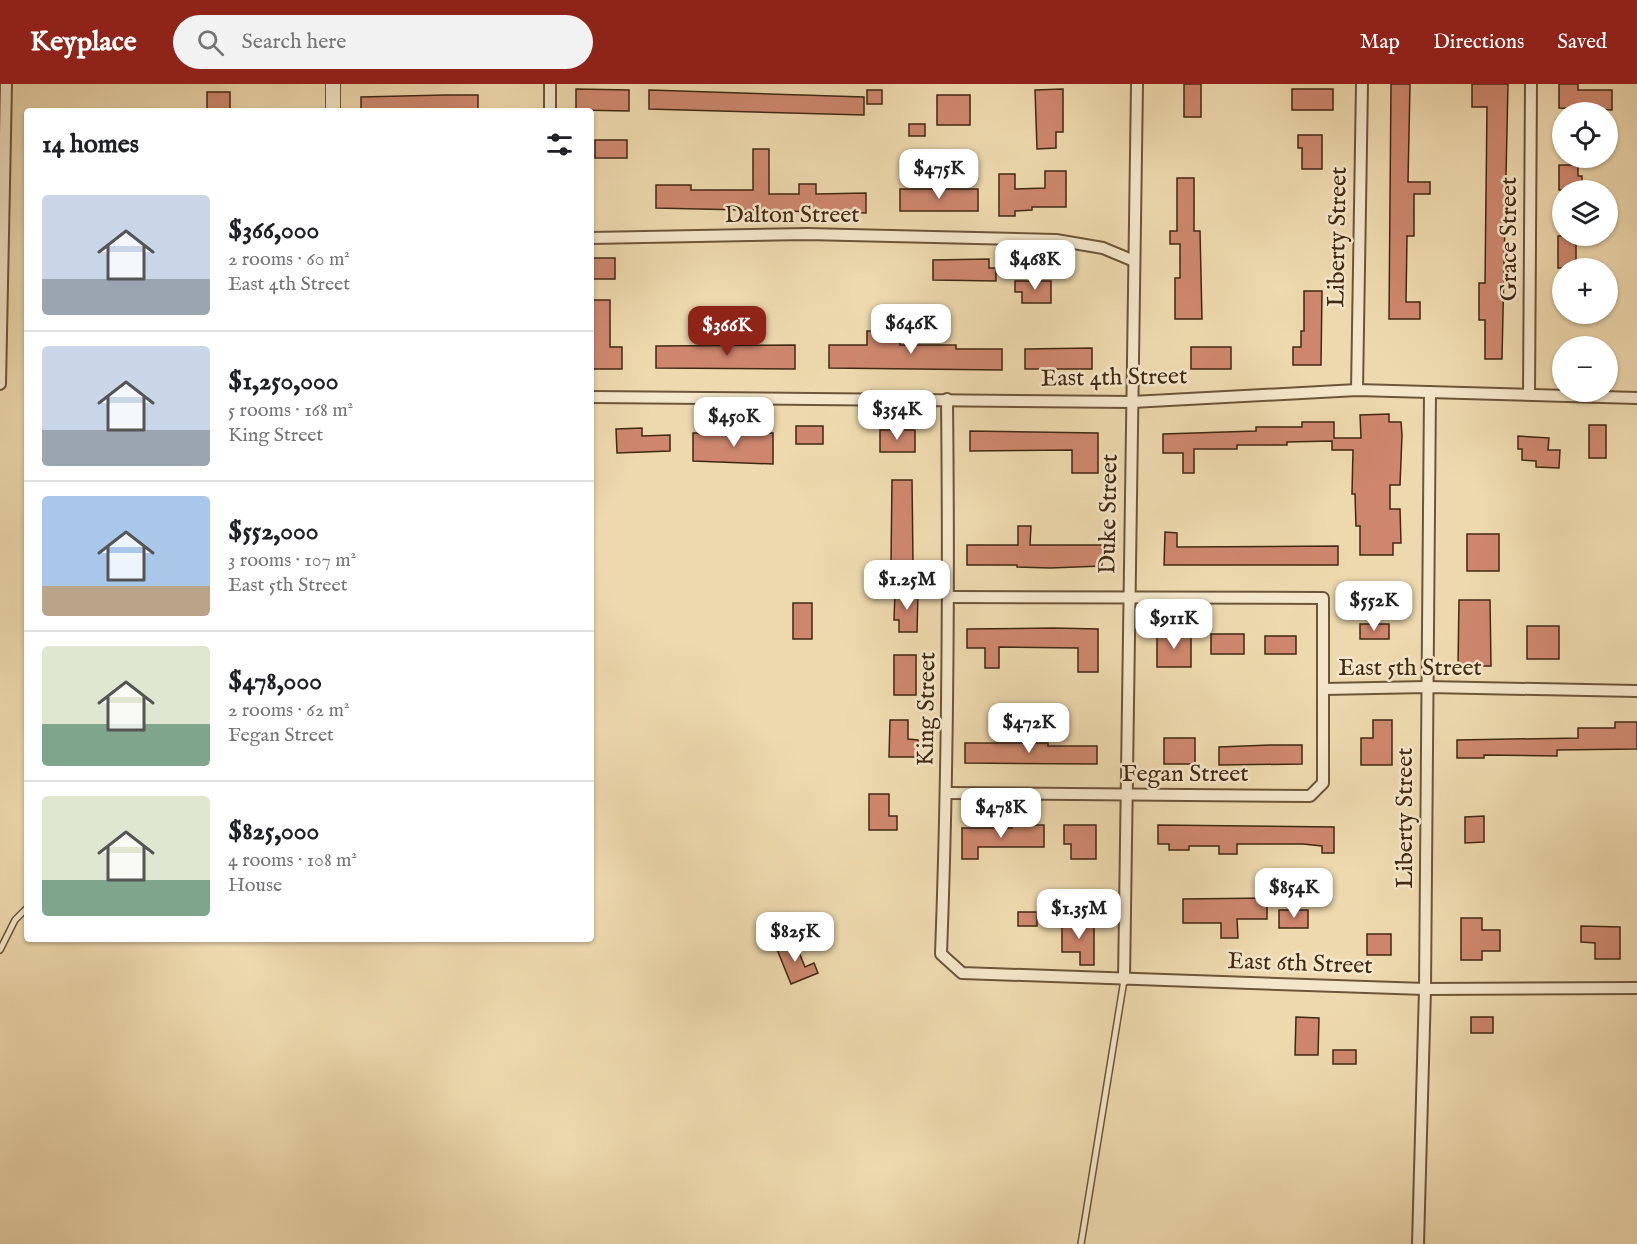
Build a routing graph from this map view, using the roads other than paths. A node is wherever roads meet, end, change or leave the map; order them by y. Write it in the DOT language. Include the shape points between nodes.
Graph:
graph roads {
  1 [pos="6,84"];
  2 [pos="333,84"];
  3 [pos="550,84"];
  4 [pos="1137,84"];
  5 [pos="1362,84"];
  6 [pos="1532,84"];
  7 [pos="333,108"];
  8 [pos="550,108"];
  9 [pos="594,238"];
  10 [pos="1134,261"];
  11 [pos="1,386"];
  12 [pos="1357,390"];
  13 [pos="1430,392"];
  14 [pos="1529,394"];
  15 [pos="594,397"];
  16 [pos="1637,398"];
  17 [pos="947,399"];
  18 [pos="1132,402"];
  19 [pos="949,597"];
  20 [pos="1128,598"];
  21 [pos="1427,687"];
  22 [pos="1324,689"];
  23 [pos="1637,691"];
  24 [pos="947,793"];
  25 [pos="1126,795"];
  26 [pos="24,911"];
  27 [pos="0,951"];
  28 [pos="962,973"];
  29 [pos="1124,980"];
  30 [pos="1637,988"];
  31 [pos="1425,989"];
  32 [pos="1081,1244"];
  33 [pos="1418,1244"];
  1 -- 11 [label="street"];
  2 -- 7 [label="street"];
  3 -- 8 [label="street"];
  4 -- 10 [label="street, Duke Street"];
  5 -- 12 [label="street, Liberty Street"];
  6 -- 14 [label="street, Grace Street"];
  9 -- 10 [label="street, Dalton Street" via="807,234 1056,240 1103,248"];
  10 -- 18 [label="street, Duke Street"];
  12 -- 13 [label="street, East 4th Street"];
  12 -- 18 [label="street, East 4th Street"];
  13 -- 14 [label="street, East 4th Street"];
  13 -- 21 [label="street, Liberty Street"];
  14 -- 16 [label="street, East 4th Street"];
  15 -- 17 [label="street, East 4th Street"];
  17 -- 18 [label="street, East 4th Street"];
  17 -- 19 [label="street, King Street"];
  18 -- 20 [label="street, Duke Street"];
  19 -- 20 [label="street, East 5th Street"];
  19 -- 24 [label="street, King Street"];
  20 -- 22 [label="street, East 5th Street" via="1323,598"];
  20 -- 25 [label="street, Duke Street"];
  21 -- 22 [label="street, East 5th Street"];
  21 -- 23 [label="street, East 5th Street"];
  21 -- 31 [label="street, Liberty Street"];
  22 -- 25 [label="street, Fegan Street" via="1323,783 1310,796"];
  24 -- 25 [label="street, Fegan Street"];
  24 -- 28 [label="street, King Street" via="941,954"];
  25 -- 29 [label="street, Duke Street"];
  26 -- 27 [label="lane" via="15,920"];
  28 -- 29 [label="street, East 6th Street"];
  29 -- 31 [label="street, East 6th Street"];
  29 -- 32 [label="lane"];
  30 -- 31 [label="street, East 6th Street"];
  31 -- 33 [label="street, Liberty Street"];
}
